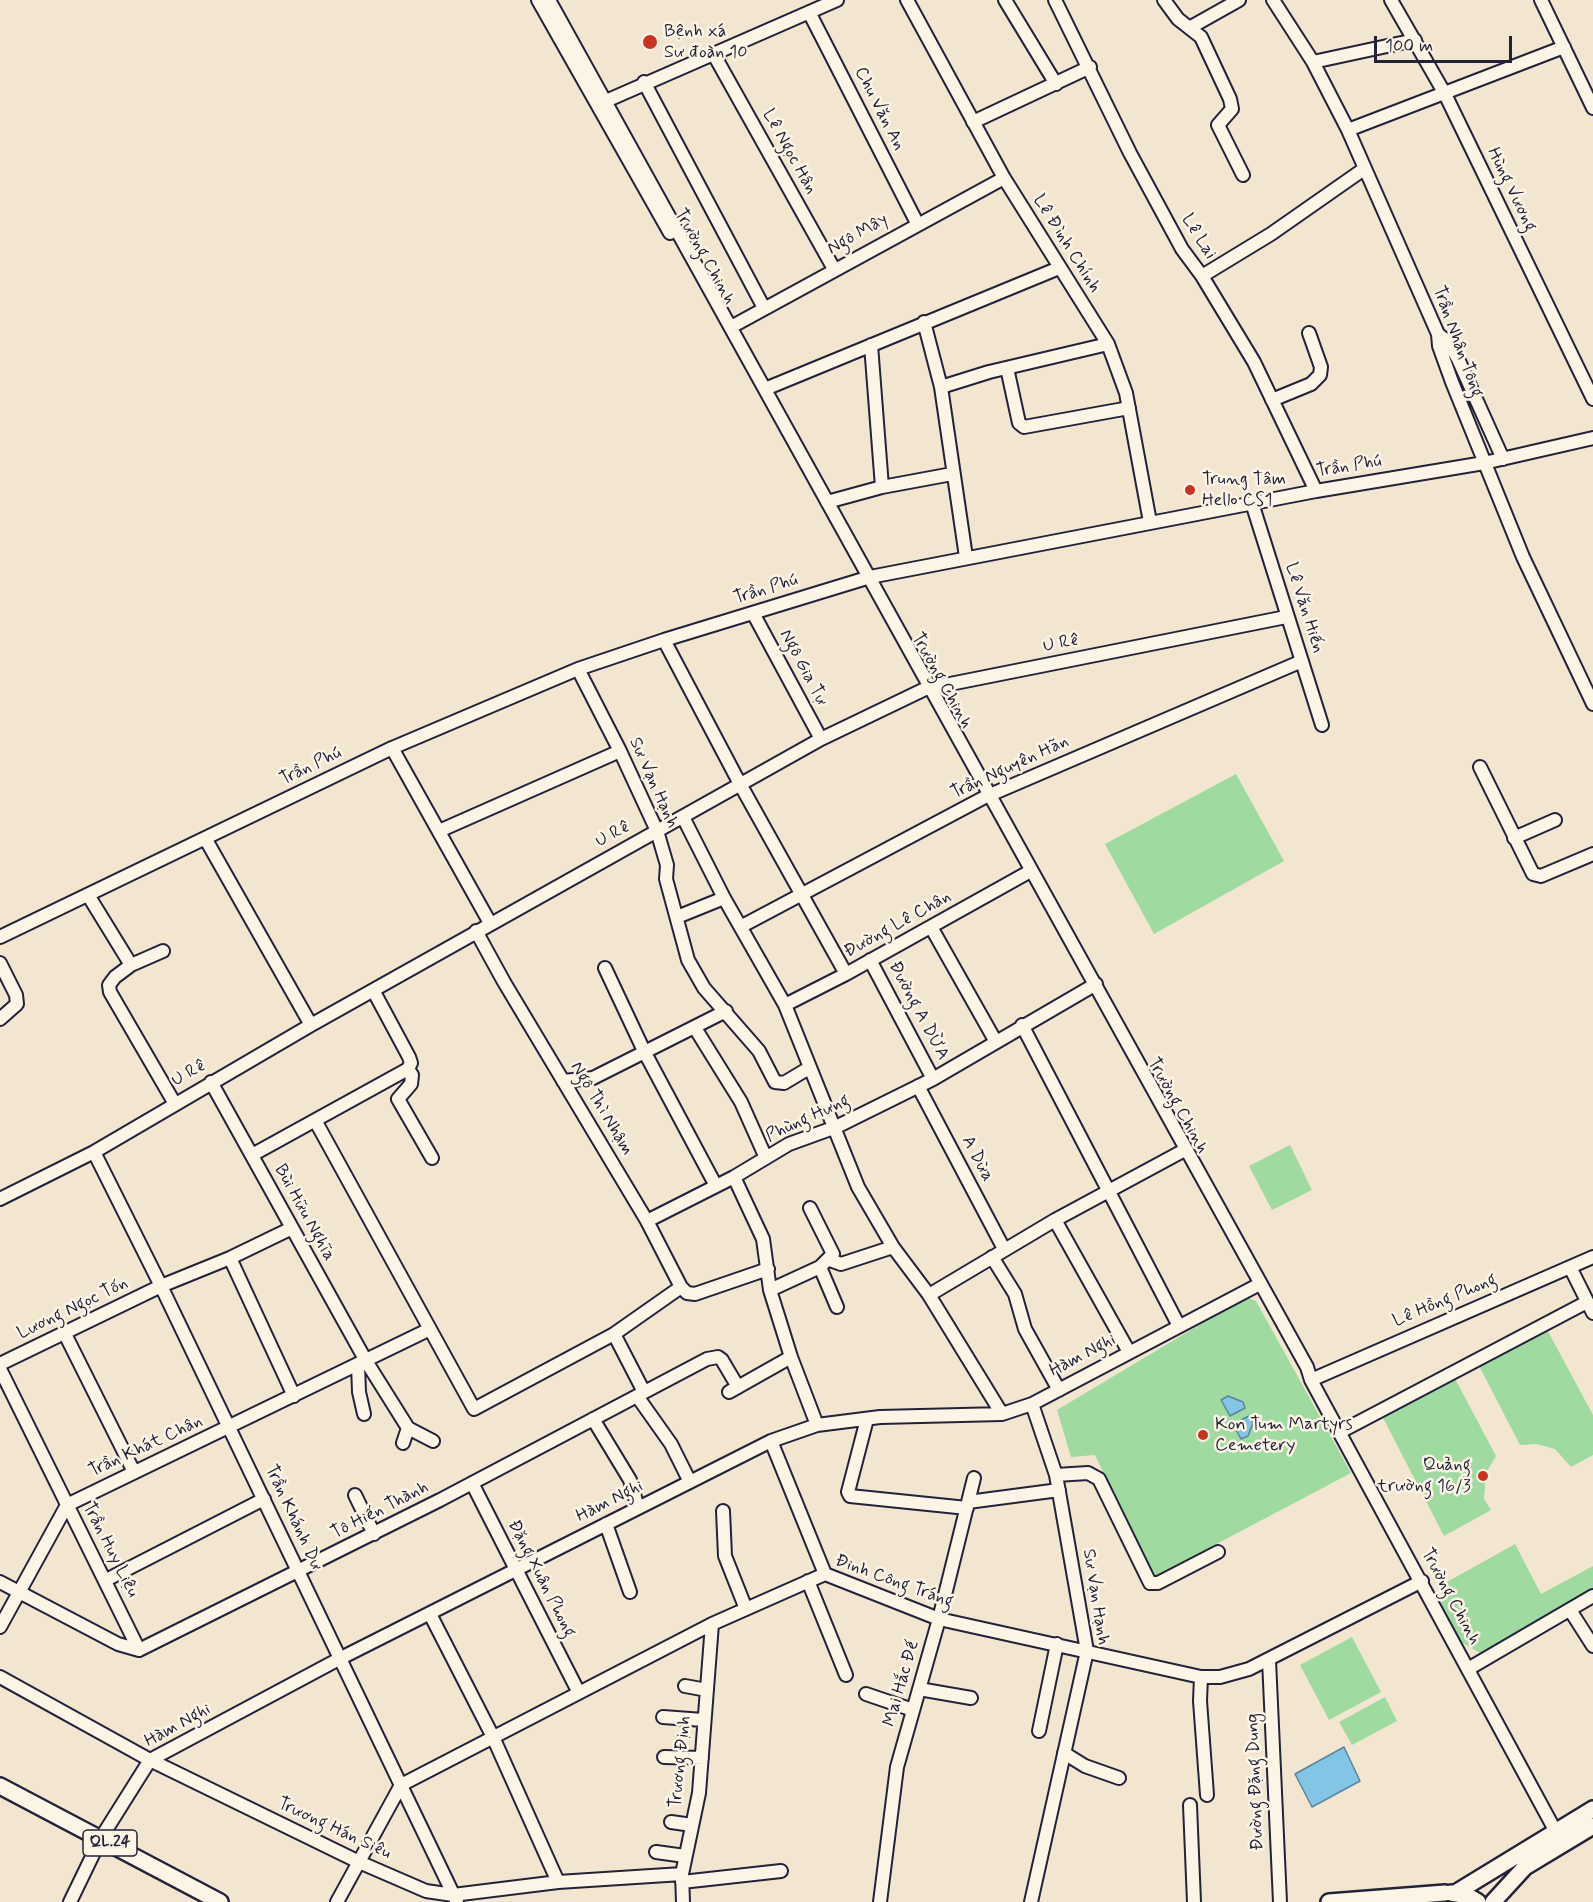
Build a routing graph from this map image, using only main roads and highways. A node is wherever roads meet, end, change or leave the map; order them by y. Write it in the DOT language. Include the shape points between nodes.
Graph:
graph roads {
  1 [pos="0,1786"];
  2 [pos="0,1797"];
  3 [pos="1593,1809"];
  4 [pos="1593,1826"];
  5 [pos="98,1843"];
  6 [pos="1451,1893"];
  7 [pos="197,1902"];
  8 [pos="220,1902"];
  9 [pos="1329,1902"];
  10 [pos="1429,1902"];
  11 [pos="1478,1902"];
  12 [pos="1493,1902"];
  1 -- 5 [label="main road, QL.24"];
  2 -- 5 [label="main road, QL.24"];
  3 -- 6 [label="main road"];
  4 -- 12 [label="main road" via="1525,1867"];
  5 -- 7 [label="main road, QL.24"];
  5 -- 8 [label="main road, QL.24"];
  6 -- 9 [label="main road"];
  6 -- 10 [label="main road"];
  6 -- 11 [label="main road"];
}
